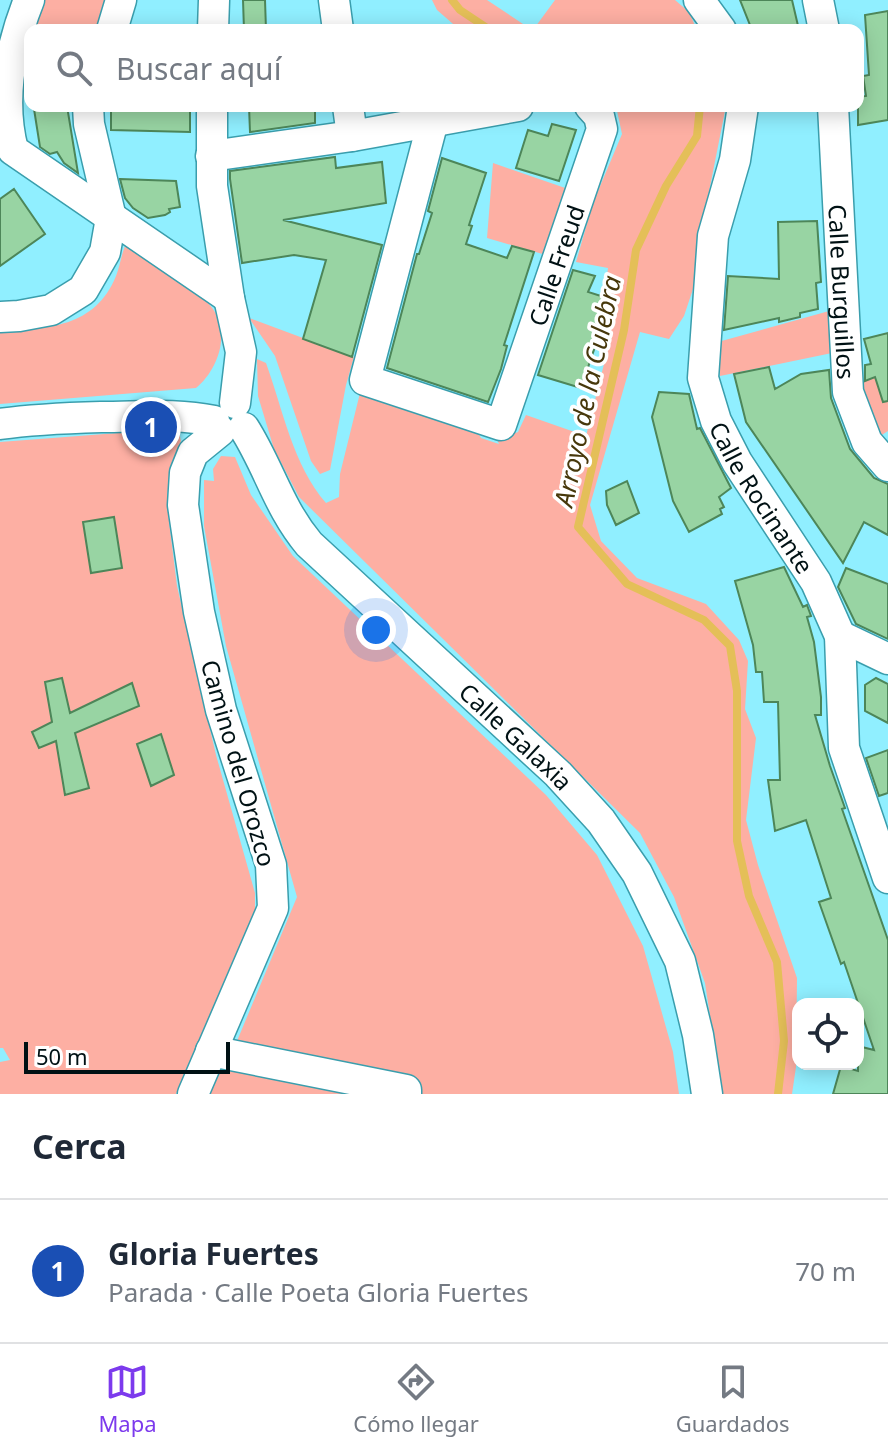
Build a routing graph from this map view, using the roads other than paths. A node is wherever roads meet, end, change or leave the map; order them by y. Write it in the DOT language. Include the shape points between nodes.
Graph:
graph roads {
  1 [pos="29,0"];
  2 [pos="121,0"];
  3 [pos="214,0"];
  4 [pos="334,0"];
  5 [pos="699,0"];
  6 [pos="818,0"];
  7 [pos="114,24"];
  8 [pos="213,24"];
  9 [pos="337,24"];
  10 [pos="717,24"];
  11 [pos="823,24"];
  12 [pos="88,112"];
  13 [pos="212,112"];
  14 [pos="484,112"];
  15 [pos="595,112"];
  16 [pos="742,112"];
  17 [pos="833,112"];
  18 [pos="350,121"];
  19 [pos="433,121"];
  20 [pos="211,156"];
  21 [pos="111,218"];
  22 [pos="229,298"];
  23 [pos="0,317"];
  24 [pos="228,421"];
  25 [pos="0,424"];
  26 [pos="888,466"];
  27 [pos="840,636"];
  28 [pos="888,659"];
  29 [pos="879,828"];
  30 [pos="888,878"];
  31 [pos="211,1051"];
  32 [pos="193,1094"];
  33 [pos="406,1094"];
  34 [pos="707,1094"];
  1 -- 21 [label="street" via="9,50 1,89 3,131 13,150"];
  2 -- 7 [label="street"];
  3 -- 8 [label="street"];
  4 -- 9 [label="street"];
  5 -- 10 [label="street"];
  6 -- 11 [label="street"];
  12 -- 21 [label="street"];
  13 -- 20 [label="street"];
  14 -- 19 [label="street"];
  15 -- 19 [label="street, Calle Freud" via="602,129 501,425 365,380"];
  16 -- 27 [label="street, Calle Rocinante" via="735,160 713,236 703,378 716,421 737,462 816,582"];
  17 -- 26 [label="street, Calle Burguillos" via="848,392 867,442"];
  18 -- 19 [label="street"];
  18 -- 20 [label="street"];
  20 -- 22 [label="street"];
  21 -- 22 [label="street"];
  21 -- 23 [label="street" via="105,252 83,290 51,310"];
  22 -- 24 [label="street" via="241,352"];
  24 -- 25 [label="street" via="160,415"];
  24 -- 31 [label="street, Camino del Orozco" via="193,453 185,473 183,505 199,612 221,710 271,865 273,908"];
  24 -- 34 [label="street, Calle Galaxia" via="254,444 290,522 309,544 558,774 610,834 637,873 680,961"];
  27 -- 28 [label="street"];
  27 -- 29 [label="street, Calle Rocinante" via="844,748"];
  29 -- 30 [label="street, Calle Rocinante"];
  31 -- 32 [label="street, Camino del Orozco"];
  31 -- 33 [label="street"];
}
